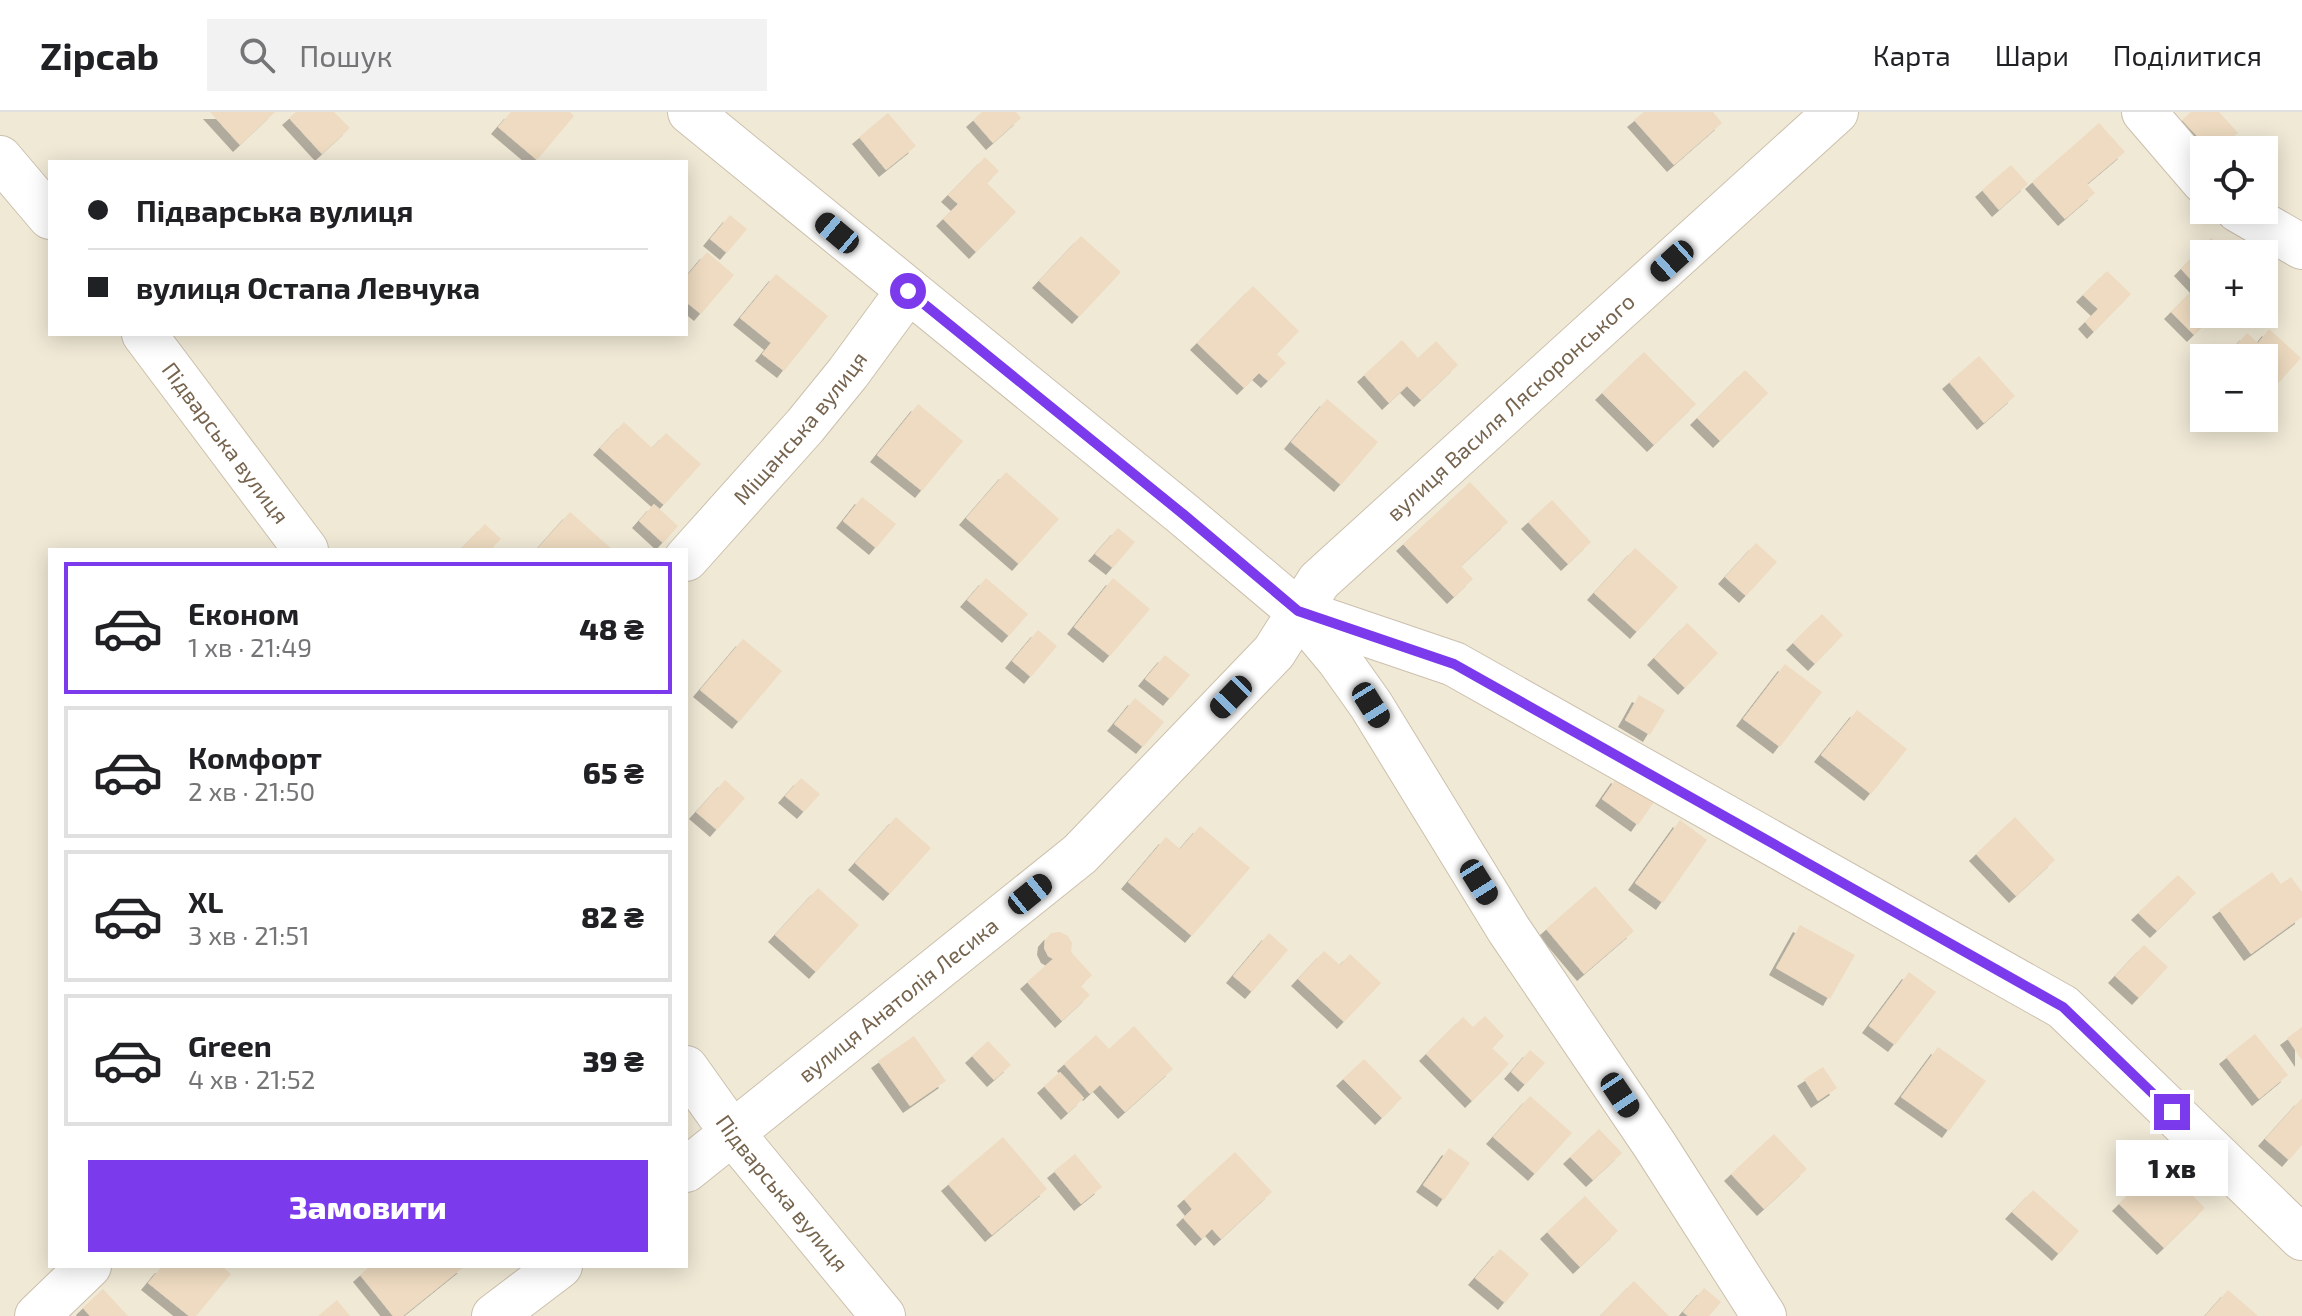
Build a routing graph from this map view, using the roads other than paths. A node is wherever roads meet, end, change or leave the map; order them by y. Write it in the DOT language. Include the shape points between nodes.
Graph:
graph roads {
  1 [pos="1836,112"];
  2 [pos="2144,112"];
  3 [pos="717,120"];
  4 [pos="0,158"];
  5 [pos="2190,166"];
  6 [pos="48,215"];
  7 [pos="2262,224"];
  8 [pos="2302,247"];
  9 [pos="908,291"];
  10 [pos="146,336"];
  11 [pos="304,548"];
  12 [pos="688,557"];
  13 [pos="1298,611"];
  14 [pos="688,1071"];
  15 [pos="733,1134"];
  16 [pos="688,1168"];
  17 [pos="2302,1238"];
  18 [pos="87,1268"];
  19 [pos="557,1268"];
  20 [pos="37,1316"];
  21 [pos="494,1316"];
  22 [pos="883,1316"];
  23 [pos="1764,1316"];
  1 -- 13 [label="street, вулиця Василя Ляскоронського" via="1319,581"];
  2 -- 5 [label="street"];
  3 -- 9 [label="street"];
  4 -- 6 [label="street"];
  7 -- 8 [label="street"];
  9 -- 12 [label="street, Міщанська вулиця" via="805,426"];
  9 -- 13 [label="street"];
  10 -- 11 [label="street, Підварська вулиця"];
  13 -- 15 [label="street, вулиця Анатолія Лесика" via="1274,652 1080,854"];
  13 -- 17 [label="street" via="1454,664 2063,1007"];
  13 -- 23 [label="street" via="1371,705 1509,930"];
  14 -- 15 [label="street, Підварська вулиця"];
  15 -- 16 [label="street, вулиця Анатолія Лесика"];
  15 -- 22 [label="street, Підварська вулиця"];
  18 -- 20 [label="street"];
  19 -- 21 [label="street"];
}
